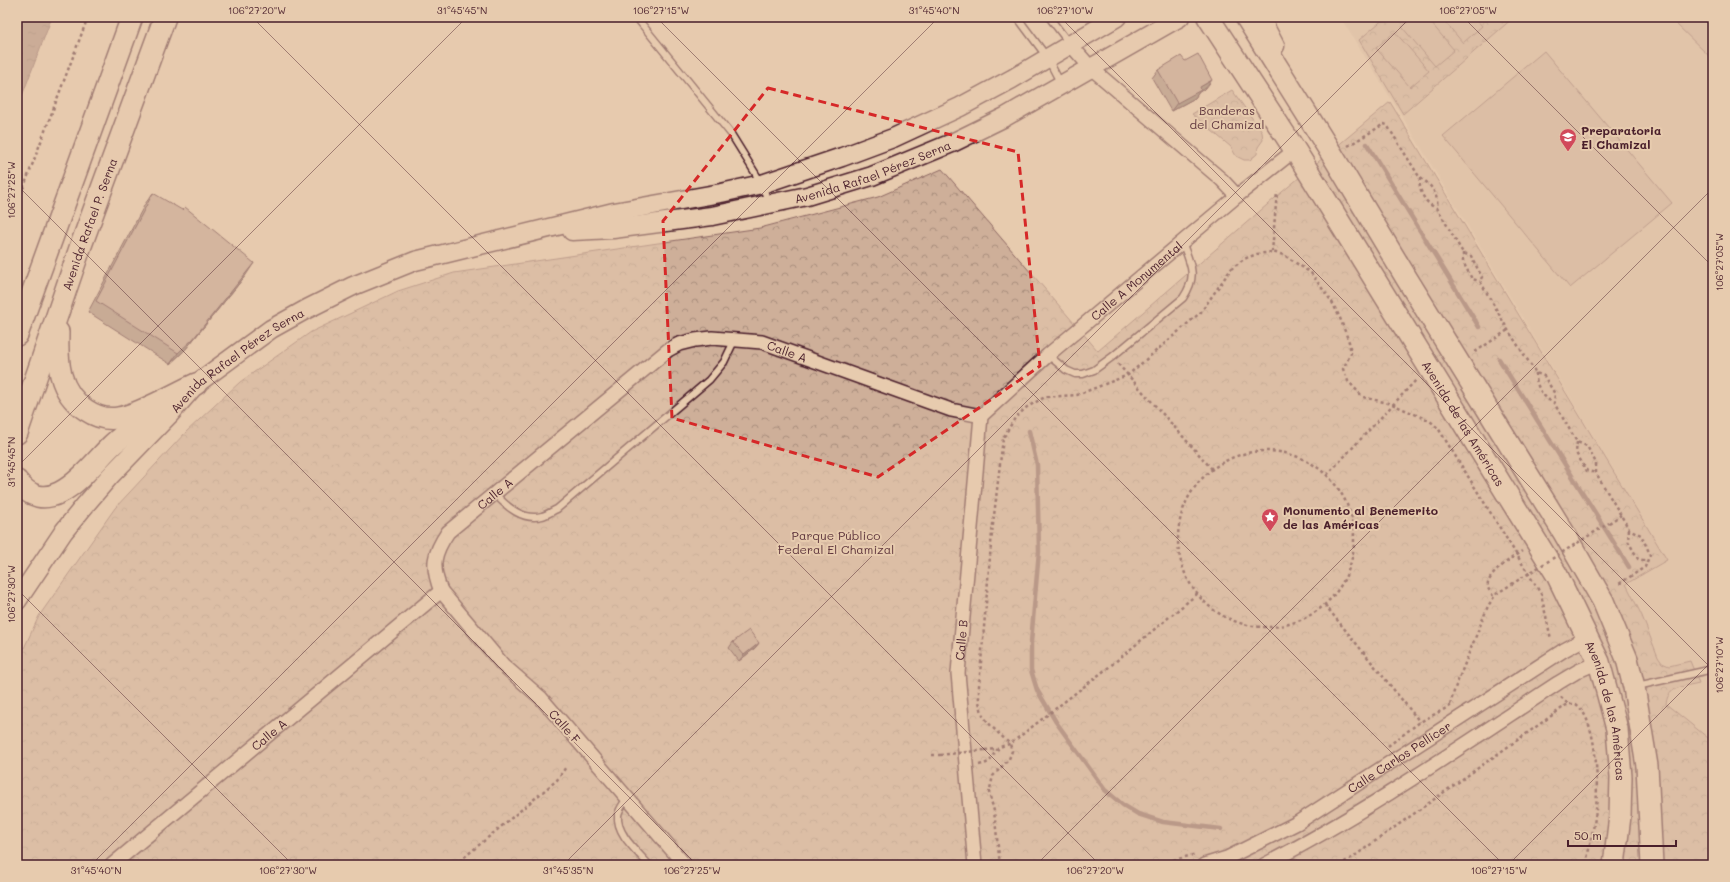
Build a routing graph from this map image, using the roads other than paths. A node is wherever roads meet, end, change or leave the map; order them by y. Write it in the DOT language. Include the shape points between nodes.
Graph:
graph roads {
  1 [pos="132,17"];
  2 [pos="165,17"];
  3 [pos="636,17"];
  4 [pos="1017,17"];
  5 [pos="1049,17"];
  6 [pos="1117,17"];
  7 [pos="1180,17"];
  8 [pos="1208,17"];
  9 [pos="1246,17"];
  10 [pos="1260,17"];
  11 [pos="1070,44"];
  12 [pos="1047,57"];
  13 [pos="1091,68"];
  14 [pos="1062,85"];
  15 [pos="1319,133"];
  16 [pos="1295,150"];
  17 [pos="762,184"];
  18 [pos="1237,196"];
  19 [pos="769,204"];
  20 [pos="535,233"];
  21 [pos="1182,242"];
  22 [pos="1407,279"];
  23 [pos="59,314"];
  24 [pos="17,335"];
  25 [pos="735,339"];
  26 [pos="1048,356"];
  27 [pos="196,384"];
  28 [pos="980,416"];
  29 [pos="17,434"];
  30 [pos="17,482"];
  31 [pos="495,494"];
  32 [pos="441,591"];
  33 [pos="17,601"];
  34 [pos="1588,637"];
  35 [pos="1599,662"];
  36 [pos="1713,669"];
  37 [pos="1634,687"];
  38 [pos="627,796"];
  39 [pos="1202,859"];
  40 [pos="112,865"];
  41 [pos="649,865"];
  42 [pos="685,865"];
  43 [pos="975,865"];
  44 [pos="1264,865"];
  45 [pos="1614,865"];
  46 [pos="1652,865"];
  1 -- 24 [label="highway"];
  2 -- 23 [label="highway, Avenida Rafael P. Serna" via="80,248"];
  3 -- 17 [label="lane" via="731,134"];
  4 -- 12 [label="lane"];
  5 -- 11 [label="lane"];
  6 -- 11 [label="main road, Avenida Rafael Pérez Serna"];
  7 -- 13 [label="main road, Avenida Rafael Pérez Serna"];
  8 -- 16 [label="highway, Avenida de las Américas"];
  9 -- 15 [label="highway"];
  10 -- 15 [label="main road" via="1315,112"];
  11 -- 12 [label="main road, Avenida Rafael Pérez Serna"];
  11 -- 13 [label="street"];
  12 -- 14 [label="lane"];
  12 -- 17 [label="main road, Avenida Rafael Pérez Serna" via="960,107 893,138"];
  13 -- 14 [label="main road, Avenida Rafael Pérez Serna"];
  13 -- 18 [label="street" via="1222,180"];
  14 -- 19 [label="main road, Avenida Rafael Pérez Serna" via="1005,118 872,176"];
  15 -- 22 [label="highway"];
  16 -- 18 [label="street, Calle A Monumental"];
  16 -- 22 [label="highway" via="1307,148 1319,156 1363,226"];
  16 -- 34 [label="highway, Avenida de las Américas" via="1557,575"];
  17 -- 19 [label="lane"];
  17 -- 20 [label="main road, Avenida Rafael Pérez Serna" via="721,194 614,212"];
  18 -- 21 [label="street, Calle A Monumental"];
  19 -- 20 [label="main road, Avenida Rafael Pérez Serna" via="712,216 613,229"];
  20 -- 27 [label="main road, Avenida Rafael Pérez Serna" via="415,261 352,286 271,330"];
  21 -- 26 [label="street, Calle A Monumental"];
  21 -- 26 [label="lane" via="1191,265 1193,279 1183,298 1094,370 1075,374"];
  22 -- 37 [label="highway" via="1564,533 1603,601 1627,659"];
  23 -- 27 [label="highway" via="59,374 70,397 90,413 118,418 137,412"];
  23 -- 29 [label="highway, Avenida Rafael P. Serna"];
  25 -- 28 [label="street, Calle A" via="762,342 951,410"];
  25 -- 31 [label="street, Calle A" via="695,340 678,344 668,350"];
  25 -- 31 [label="lane" via="724,362 709,380 557,509 542,516 527,517 509,508"];
  26 -- 28 [label="street, Calle A Monumental"];
  27 -- 30 [label="highway" via="127,432 62,493 51,497 38,497 28,493"];
  27 -- 33 [label="main road, Avenida Rafael Pérez Serna" via="114,470 64,532"];
  28 -- 43 [label="street, Calle B" via="958,673"];
  31 -- 32 [label="street, Calle A" via="448,532 438,547 434,562 435,576"];
  32 -- 38 [label="street, Calle F" via="503,665 541,698"];
  32 -- 40 [label="street, Calle A"];
  34 -- 35 [label="highway, Avenida de las Américas"];
  34 -- 39 [label="street, Calle Carlos Pellicer" via="1297,823 1227,858"];
  35 -- 44 [label="street, Calle Carlos Pellicer" via="1558,682 1384,796 1311,841"];
  35 -- 45 [label="highway, Avenida de las Américas" via="1616,729 1621,777 1620,816"];
  36 -- 37 [label="lane"];
  37 -- 46 [label="highway" via="1647,766"];
  38 -- 41 [label="lane" via="618,813 618,826"];
  38 -- 42 [label="street, Calle F"];
}
